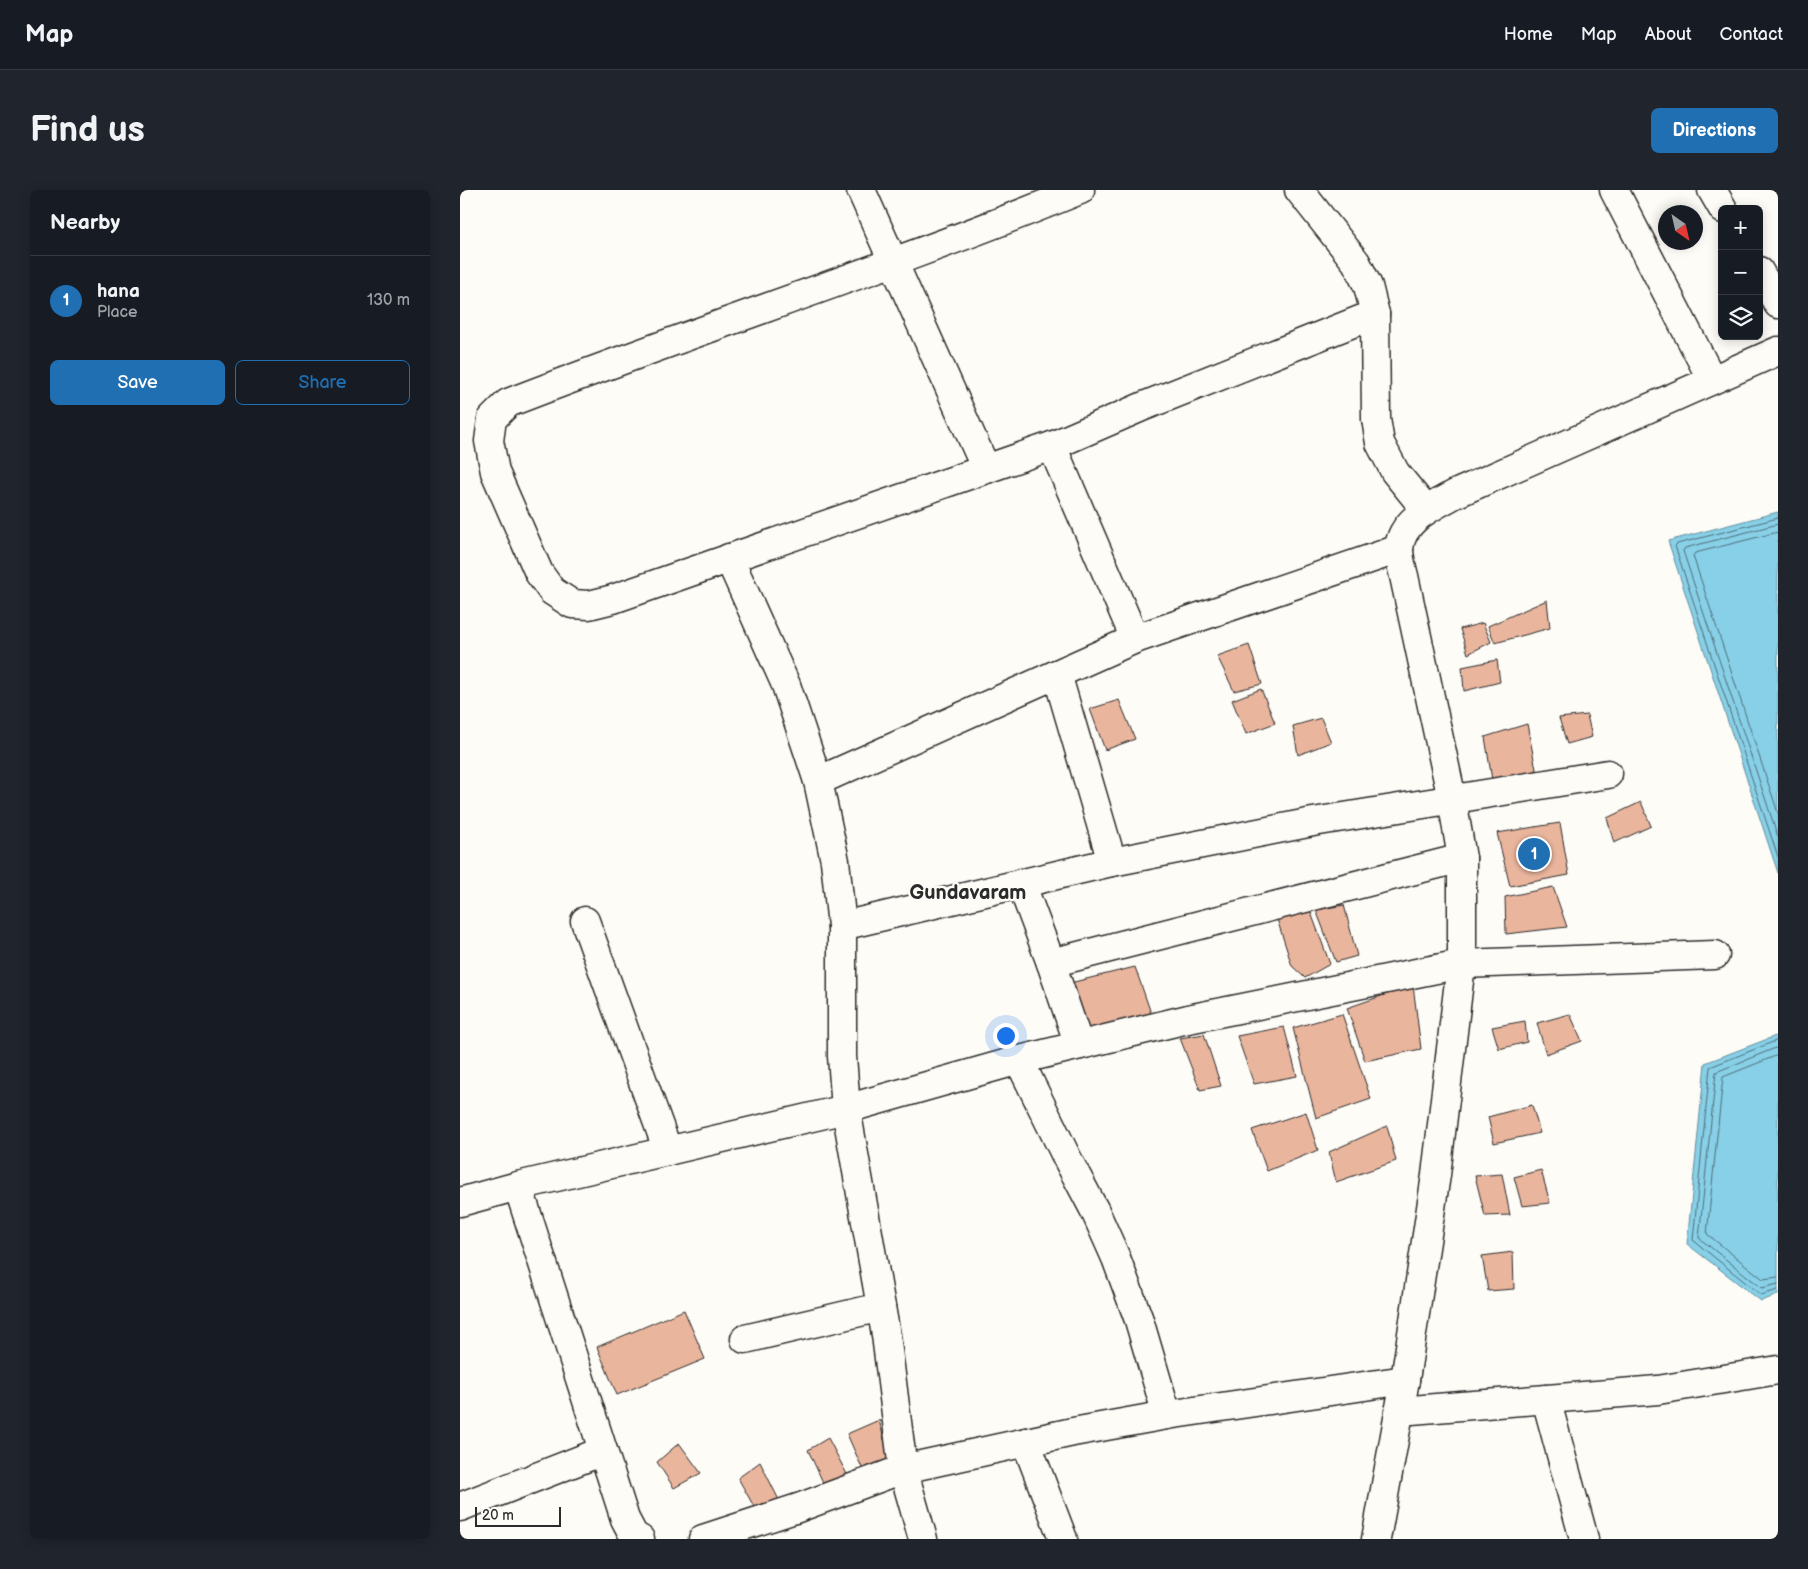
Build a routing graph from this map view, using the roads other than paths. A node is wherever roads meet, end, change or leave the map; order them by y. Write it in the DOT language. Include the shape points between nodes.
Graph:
graph roads {
  1 [pos="861,190"];
  2 [pos="1080,190"];
  3 [pos="1299,190"];
  4 [pos="1614,190"];
  5 [pos="1712,190"];
  6 [pos="1721,205"];
  7 [pos="893,262"];
  8 [pos="1763,278"];
  9 [pos="1778,304"];
  10 [pos="1375,314"];
  11 [pos="1778,351"];
  12 [pos="1712,380"];
  13 [pos="1052,446"];
  14 [pos="986,469"];
  15 [pos="1426,510"];
  16 [pos="1399,549"];
  17 [pos="729,558"];
  18 [pos="1135,639"];
  19 [pos="1057,674"];
  20 [pos="1608,774"];
  21 [pos="818,781"];
  22 [pos="1452,799"];
  23 [pos="1462,858"];
  24 [pos="1112,862"];
  25 [pos="1021,884"];
  26 [pos="585,921"];
  27 [pos="842,926"];
  28 [pos="1715,955"];
  29 [pos="1051,963"];
  30 [pos="1461,964"];
  31 [pos="1079,1045"];
  32 [pos="1019,1060"];
  33 [pos="846,1109"];
  34 [pos="668,1151"];
  35 [pos="518,1186"];
  36 [pos="460,1202"];
  37 [pos="881,1307"];
  38 [pos="745,1338"];
  39 [pos="1778,1370"];
  40 [pos="1405,1380"];
  41 [pos="1546,1399"];
  42 [pos="1399,1411"];
  43 [pos="1167,1415"];
  44 [pos="1026,1442"];
  45 [pos="603,1451"];
  46 [pos="903,1469"];
  47 [pos="460,1507"];
  48 [pos="640,1539"];
  49 [pos="703,1539"];
  50 [pos="923,1539"];
  51 [pos="1063,1539"];
  52 [pos="1376,1539"];
  53 [pos="1584,1539"];
  1 -- 7 [label="street"];
  2 -- 7 [label="street"];
  3 -- 10 [label="street" via="1356,262 1368,286"];
  4 -- 12 [label="street"];
  5 -- 6 [label="street"];
  7 -- 14 [label="street"];
  7 -- 17 [label="street" via="508,403 492,419 489,441 495,472 535,565 552,591 572,604 613,599"];
  8 -- 9 [label="street"];
  10 -- 13 [label="street"];
  10 -- 15 [label="street" via="1376,419 1380,443 1395,472"];
  11 -- 12 [label="street"];
  12 -- 15 [label="street" via="1455,494"];
  13 -- 14 [label="street"];
  13 -- 18 [label="street"];
  14 -- 17 [label="street"];
  15 -- 16 [label="street" via="1406,528"];
  16 -- 18 [label="street"];
  16 -- 22 [label="street"];
  17 -- 21 [label="street" via="786,685"];
  18 -- 19 [label="street"];
  19 -- 21 [label="street"];
  19 -- 24 [label="street"];
  20 -- 22 [label="street"];
  21 -- 27 [label="street" via="835,861"];
  22 -- 23 [label="street"];
  22 -- 24 [label="street" via="1313,822"];
  23 -- 29 [label="street"];
  23 -- 30 [label="street"];
  24 -- 25 [label="street"];
  25 -- 27 [label="street"];
  25 -- 29 [label="street"];
  26 -- 34 [label="street"];
  27 -- 33 [label="street" via="842,1047"];
  28 -- 30 [label="street"];
  29 -- 31 [label="street"];
  30 -- 31 [label="street" via="1188,1019"];
  30 -- 40 [label="street" via="1436,1175"];
  31 -- 32 [label="street"];
  32 -- 33 [label="street"];
  32 -- 43 [label="street" via="1116,1258 1139,1320"];
  33 -- 34 [label="street"];
  33 -- 37 [label="street"];
  34 -- 35 [label="street"];
  35 -- 36 [label="street"];
  35 -- 45 [label="street"];
  37 -- 38 [label="street"];
  37 -- 46 [label="street"];
  39 -- 41 [label="street" via="1658,1390"];
  40 -- 42 [label="street"];
  40 -- 43 [label="street"];
  41 -- 42 [label="street"];
  41 -- 53 [label="street"];
  42 -- 52 [label="street"];
  43 -- 44 [label="street"];
  44 -- 46 [label="street"];
  44 -- 51 [label="street"];
  45 -- 47 [label="street"];
  45 -- 48 [label="street" via="625,1519 634,1536"];
  46 -- 49 [label="street"];
  46 -- 50 [label="street"];
}
